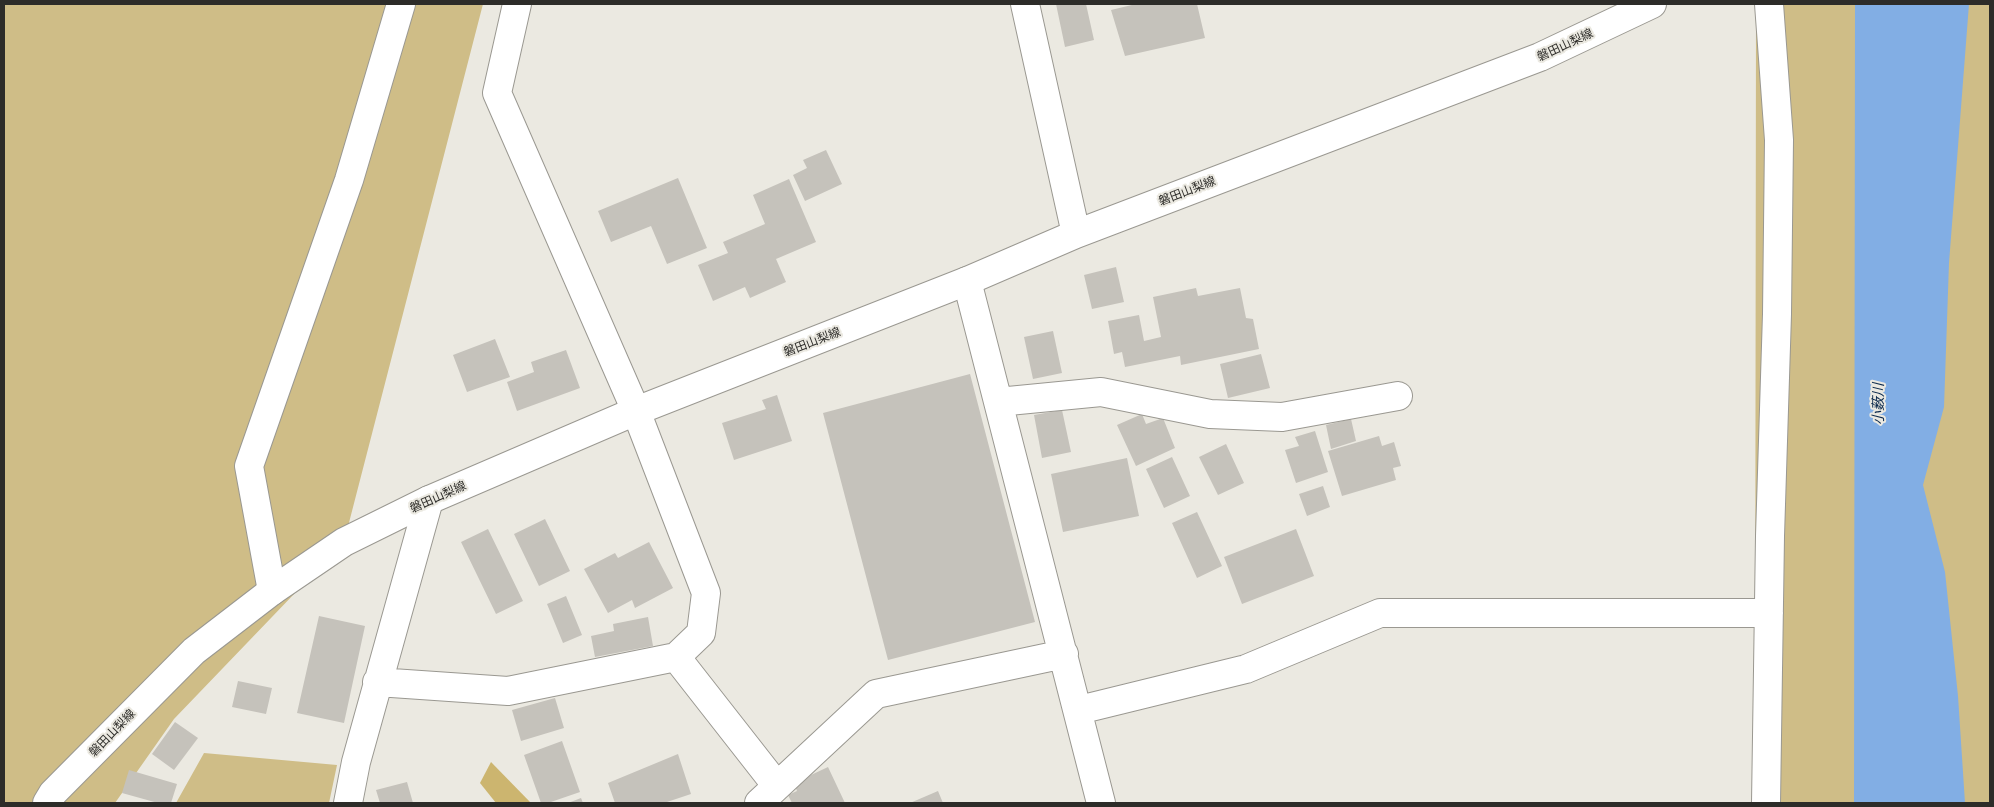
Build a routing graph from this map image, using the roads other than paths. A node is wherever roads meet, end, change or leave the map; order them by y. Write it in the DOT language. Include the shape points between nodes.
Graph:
graph roads {
  1 [pos="401,4"];
  2 [pos="517,4"];
  3 [pos="1025,4"];
  4 [pos="1652,4"];
  5 [pos="1769,4"];
  6 [pos="1076,234"];
  7 [pos="967,281"];
  8 [pos="1398,396"];
  9 [pos="998,402"];
  10 [pos="636,411"];
  11 [pos="429,500"];
  12 [pos="272,592"];
  13 [pos="1769,613"];
  14 [pos="1064,654"];
  15 [pos="676,657"];
  16 [pos="377,682"];
  17 [pos="1078,710"];
  18 [pos="768,795"];
  19 [pos="47,803"];
  20 [pos="348,803"];
  21 [pos="1101,803"];
  22 [pos="1766,803"];
  1 -- 12 [label="street" via="349,180 249,466"];
  2 -- 10 [label="street" via="497,93"];
  3 -- 6 [label="street"];
  4 -- 6 [label="street, 磐田山梨線" via="1540,57"];
  5 -- 13 [label="street" via="1779,140"];
  6 -- 7 [label="street, 磐田山梨線"];
  7 -- 9 [label="street"];
  7 -- 10 [label="street, 磐田山梨線"];
  8 -- 9 [label="street" via="1282,417 1210,414 1101,392"];
  9 -- 14 [label="street"];
  10 -- 11 [label="street, 磐田山梨線"];
  10 -- 15 [label="street" via="706,593 701,633"];
  11 -- 12 [label="street, 磐田山梨線" via="344,542"];
  11 -- 16 [label="street"];
  12 -- 19 [label="street, 磐田山梨線" via="194,651 53,793"];
  13 -- 17 [label="street" via="1380,613 1246,669"];
  13 -- 22 [label="street"];
  14 -- 17 [label="street"];
  14 -- 18 [label="street" via="876,694"];
  15 -- 16 [label="street" via="508,691"];
  15 -- 18 [label="street"];
  16 -- 20 [label="street"];
  17 -- 21 [label="street"];
}
